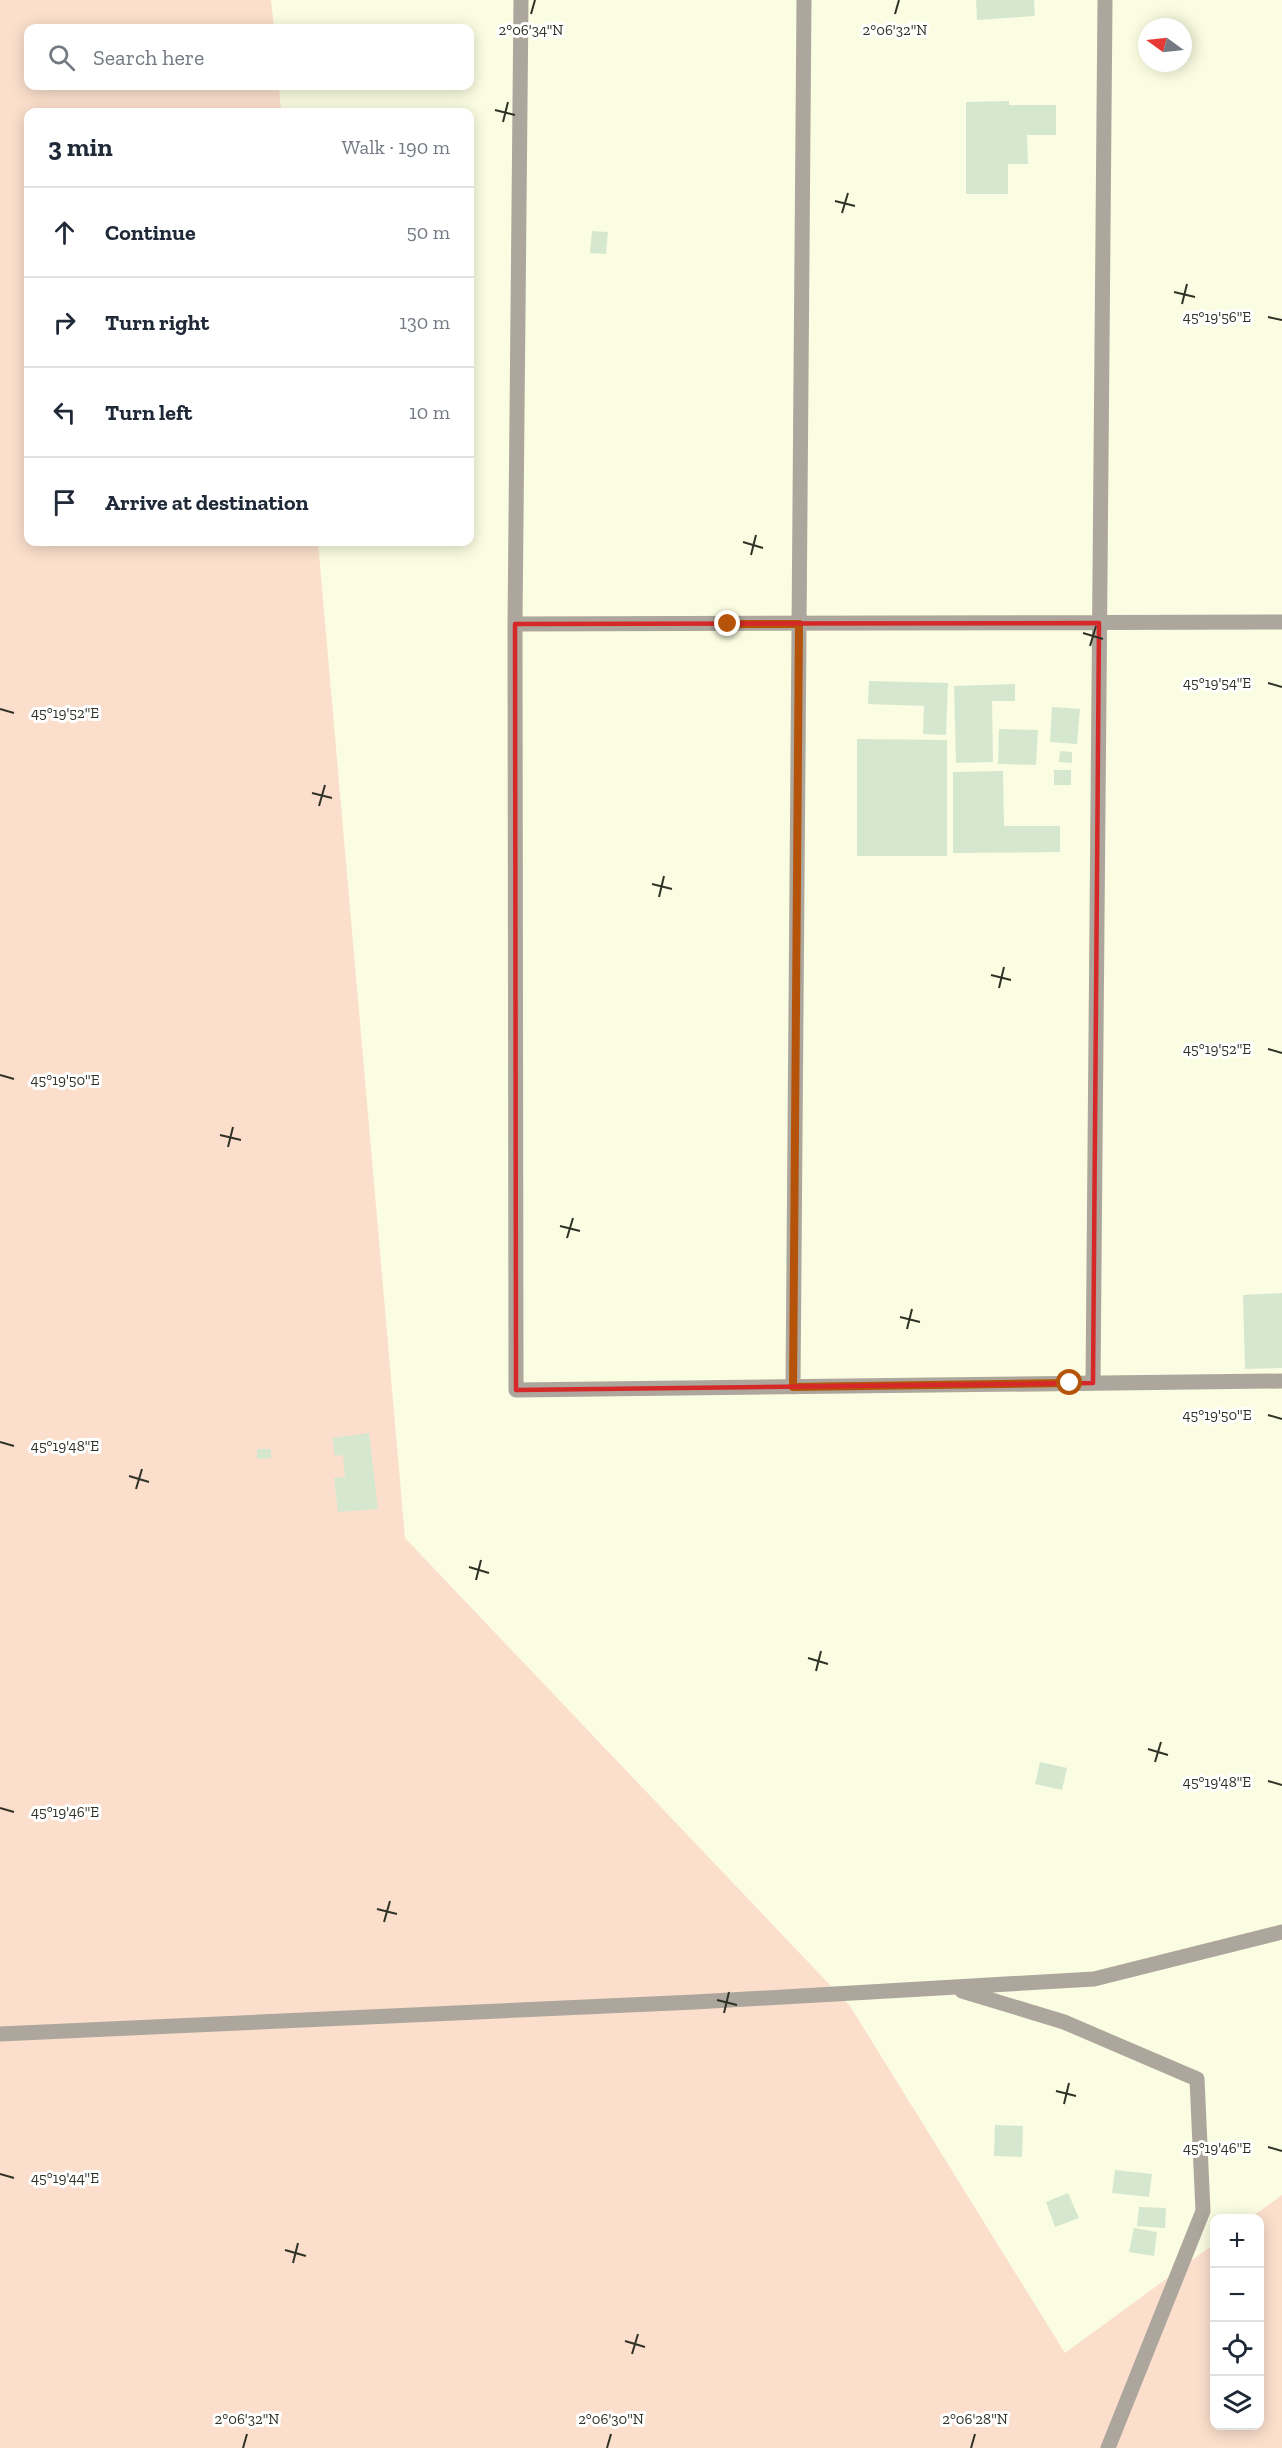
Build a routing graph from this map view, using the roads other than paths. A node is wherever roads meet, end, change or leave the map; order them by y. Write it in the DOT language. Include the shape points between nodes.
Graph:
graph roads {
  1 [pos="521,0"];
  2 [pos="804,0"];
  3 [pos="1105,0"];
  4 [pos="1282,622"];
  5 [pos="1099,623"];
  6 [pos="514,624"];
  7 [pos="799,624"];
  8 [pos="1282,1381"];
  9 [pos="1093,1383"];
  10 [pos="793,1387"];
  11 [pos="1282,1932"];
  12 [pos="952,1988"];
  13 [pos="0,2034"];
  14 [pos="1108,2448"];
  1 -- 6 [label="street"];
  2 -- 7 [label="street"];
  3 -- 5 [label="street"];
  4 -- 5 [label="street"];
  5 -- 7 [label="street"];
  5 -- 9 [label="street"];
  6 -- 7 [label="street"];
  6 -- 10 [label="street" via="516,1390"];
  7 -- 10 [label="street"];
  8 -- 9 [label="street"];
  9 -- 10 [label="street"];
  11 -- 12 [label="street" via="1094,1979"];
  12 -- 13 [label="street"];
  12 -- 14 [label="street" via="1064,2022 1197,2079 1203,2211"];
}
